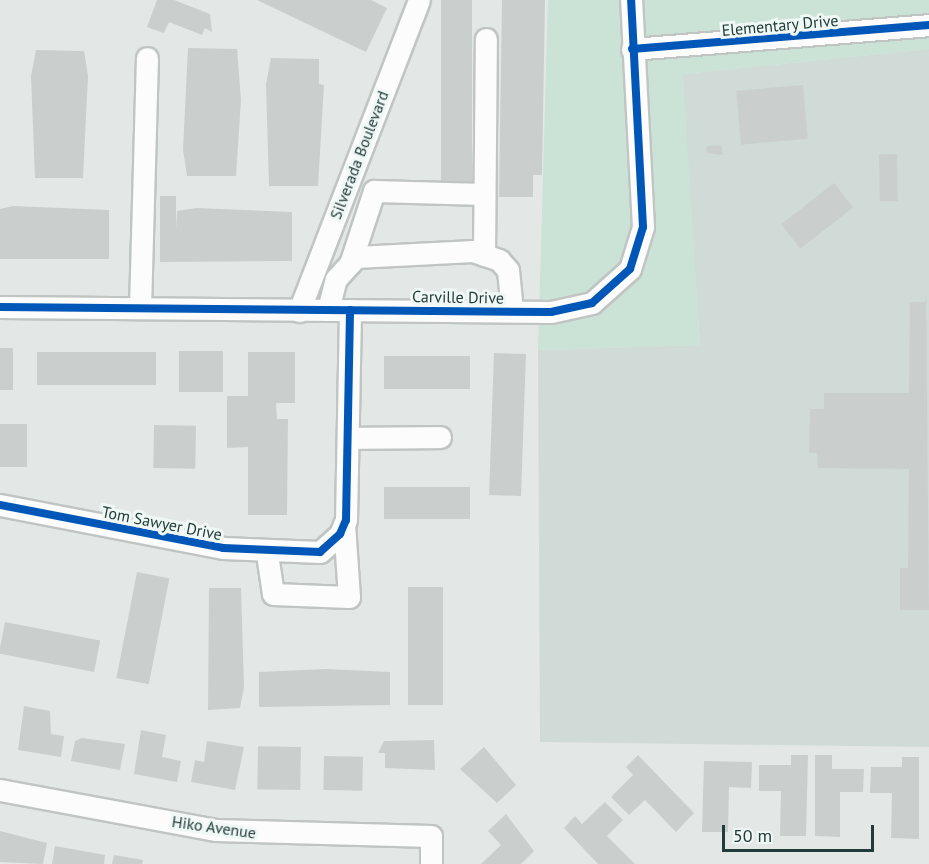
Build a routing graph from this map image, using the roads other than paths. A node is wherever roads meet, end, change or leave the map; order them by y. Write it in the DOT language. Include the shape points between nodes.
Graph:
graph roads {
  1 [pos="419,0"];
  2 [pos="631,0"];
  3 [pos="929,25"];
  4 [pos="486,39"];
  5 [pos="632,49"];
  6 [pos="147,58"];
  7 [pos="484,194"];
  8 [pos="483,255"];
  9 [pos="350,264"];
  10 [pos="0,307"];
  11 [pos="140,308"];
  12 [pos="299,310"];
  13 [pos="328,310"];
  14 [pos="350,310"];
  15 [pos="512,311"];
  16 [pos="440,437"];
  17 [pos="348,438"];
  18 [pos="0,505"];
  19 [pos="344,524"];
  20 [pos="267,554"];
  21 [pos="0,790"];
  22 [pos="431,864"];
  1 -- 12 [label="street, Silverada Boulevard"];
  2 -- 5 [label="street, Carville Drive"];
  3 -- 5 [label="street, Elementary Drive"];
  4 -- 7 [label="street"];
  5 -- 15 [label="street, Carville Drive" via="643,227 630,269 592,303 573,310"];
  6 -- 11 [label="street"];
  7 -- 8 [label="street"];
  7 -- 9 [label="street" via="374,190"];
  8 -- 9 [label="street" via="387,252 356,257"];
  8 -- 15 [label="street" via="508,270"];
  9 -- 13 [label="street" via="336,279"];
  10 -- 11 [label="street, Carville Drive"];
  11 -- 12 [label="street, Carville Drive"];
  12 -- 13 [label="street, Carville Drive"];
  13 -- 14 [label="street, Carville Drive"];
  14 -- 15 [label="street, Carville Drive"];
  14 -- 17 [label="street"];
  16 -- 17 [label="street"];
  17 -- 19 [label="street"];
  18 -- 20 [label="street, Tom Sawyer Drive"];
  19 -- 20 [label="street, Tom Sawyer Drive" via="320,552"];
  19 -- 20 [label="street" via="349,597 273,594"];
  21 -- 22 [label="street, Hiko Avenue" via="216,830 431,836"];
}
